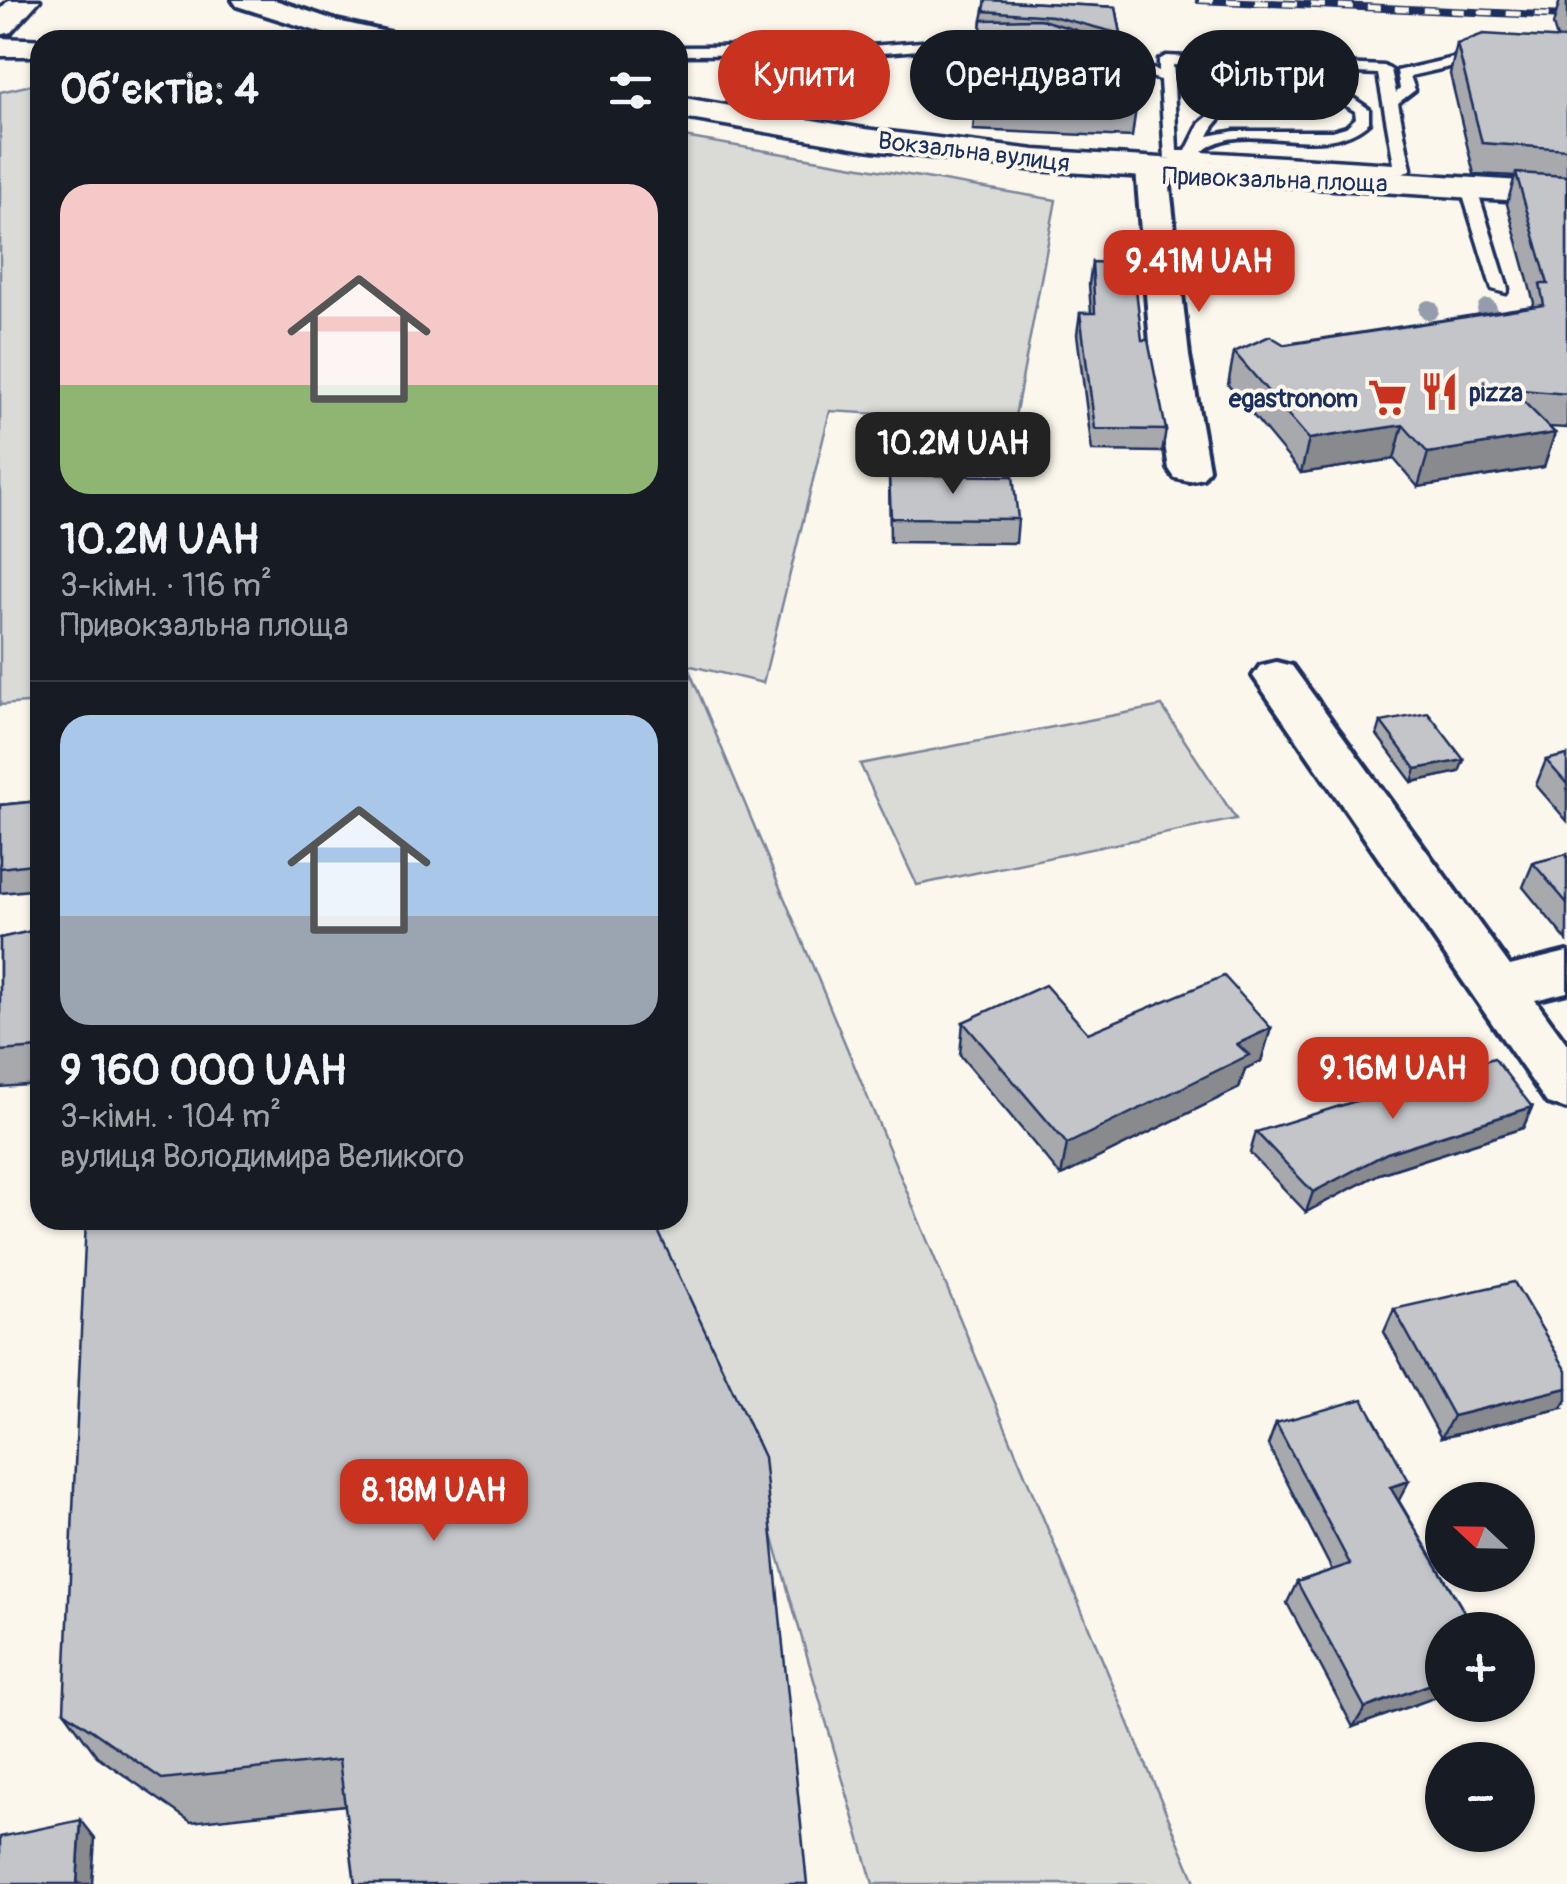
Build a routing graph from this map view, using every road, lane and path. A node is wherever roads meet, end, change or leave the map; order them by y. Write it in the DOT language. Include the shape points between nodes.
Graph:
graph roads {
  1 [pos="25,0"];
  2 [pos="248,0"];
  3 [pos="0,26"];
  4 [pos="339,30"];
  5 [pos="910,46"];
  6 [pos="0,47"];
  7 [pos="30,47"];
  8 [pos="688,51"];
  9 [pos="1498,54"];
  10 [pos="1156,74"];
  11 [pos="1164,76"];
  12 [pos="1176,80"];
  13 [pos="1359,95"];
  14 [pos="1391,98"];
  15 [pos="1359,107"];
  16 [pos="688,109"];
  17 [pos="1364,119"];
  18 [pos="1208,120"];
  19 [pos="1194,158"];
  20 [pos="1152,169"];
  21 [pos="1469,188"];
  22 [pos="1567,194"];
  23 [pos="1500,290"];
  24 [pos="1189,469"];
  25 [pos="1276,676"];
  26 [pos="1567,972"];
  27 [pos="1496,989"];
  28 [pos="1567,1087"];
  1 -- 3 [label="main road"];
  2 -- 4 [label="street"];
  5 -- 8 [label="lane"];
  6 -- 7 [label="main road"];
  9 -- 14 [label="lane" via="1402,74 1408,90"];
  10 -- 11 [label="lane"];
  11 -- 12 [label="lane"];
  11 -- 14 [label="lane" via="1166,60 1384,70"];
  11 -- 19 [label="lane" via="1170,154"];
  13 -- 14 [label="lane"];
  14 -- 17 [label="lane"];
  14 -- 19 [label="lane" via="1404,169"];
  15 -- 17 [label="lane"];
  16 -- 20 [label="main road, Вокзальна вулиця" via="884,141"];
  17 -- 19 [label="lane" via="1358,129 1339,135 1224,136 1203,141"];
  18 -- 19 [label="lane"];
  19 -- 20 [label="main road, Привокзальна площа"];
  19 -- 21 [label="main road, Привокзальна площа"];
  20 -- 24 [label="street, Привокзальна площа" via="1170,356"];
  21 -- 22 [label="main road, Привокзальна площа"];
  21 -- 23 [label="lane"];
  25 -- 27 [label="street"];
  26 -- 27 [label="street"];
  27 -- 28 [label="street"];
}
